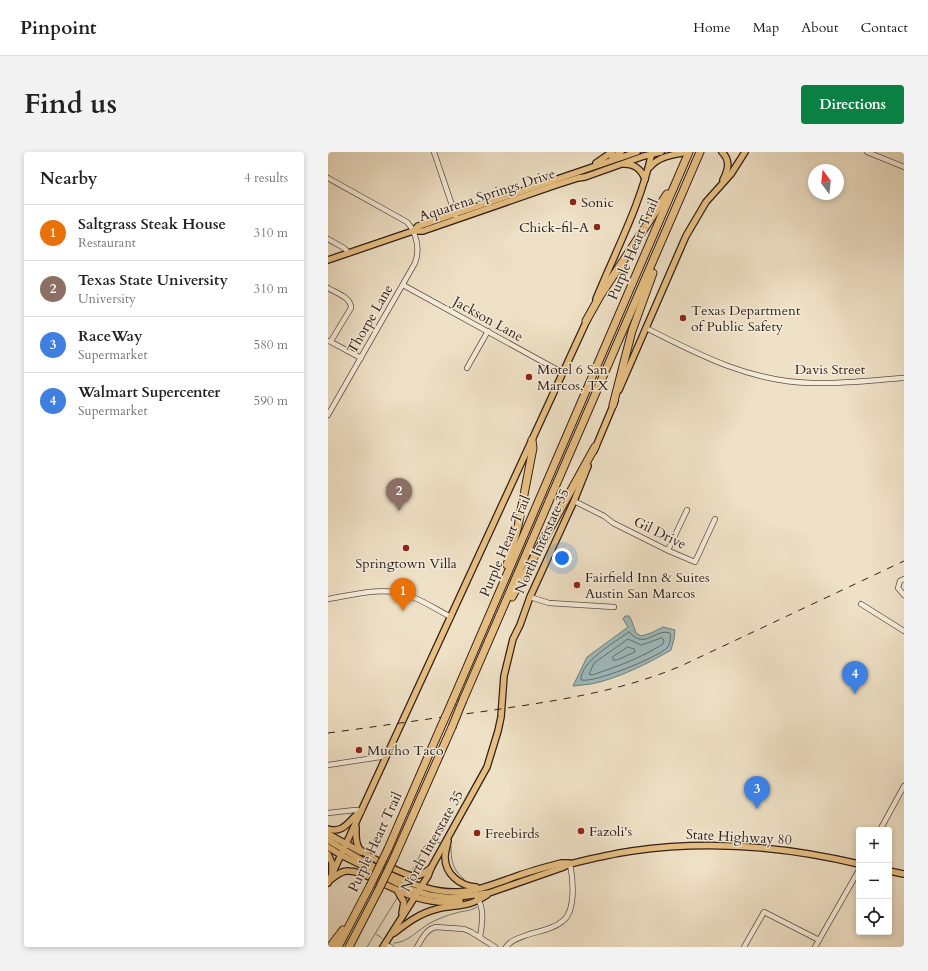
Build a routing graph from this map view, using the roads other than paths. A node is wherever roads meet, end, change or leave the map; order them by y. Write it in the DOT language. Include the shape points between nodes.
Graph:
graph roads {
  1 [pos="434,152"];
  2 [pos="612,152"];
  3 [pos="621,152"];
  4 [pos="636,152"];
  5 [pos="660,152"];
  6 [pos="722,152"];
  7 [pos="745,152"];
  8 [pos="867,152"];
  9 [pos="652,153"];
  10 [pos="688,154"];
  11 [pos="699,155"];
  12 [pos="605,163"];
  13 [pos="623,164"];
  14 [pos="904,167"];
  15 [pos="648,168"];
  16 [pos="586,169"];
  17 [pos="692,169"];
  18 [pos="681,170"];
  19 [pos="328,178"];
  20 [pos="578,178"];
  21 [pos="646,180"];
  22 [pos="722,184"];
  23 [pos="494,200"];
  24 [pos="470,215"];
  25 [pos="456,216"];
  26 [pos="413,231"];
  27 [pos="328,239"];
  28 [pos="348,253"];
  29 [pos="328,260"];
  30 [pos="403,285"];
  31 [pos="328,288"];
  32 [pos="586,321"];
  33 [pos="646,328"];
  34 [pos="488,331"];
  35 [pos="329,340"];
  36 [pos="361,358"];
  37 [pos="468,368"];
  38 [pos="563,372"];
  39 [pos="904,378"];
  40 [pos="613,405"];
  41 [pos="328,414"];
  42 [pos="532,440"];
  43 [pos="595,447"];
  44 [pos="574,501"];
  45 [pos="687,510"];
  46 [pos="715,520"];
  47 [pos="668,550"];
  48 [pos="904,579"];
  49 [pos="904,595"];
  50 [pos="530,597"];
  51 [pos="328,598"];
  52 [pos="861,604"];
  53 [pos="614,607"];
  54 [pos="451,617"];
  55 [pos="499,619"];
  56 [pos="904,631"];
  57 [pos="479,640"];
  58 [pos="387,756"];
  59 [pos="328,765"];
  60 [pos="904,786"];
  61 [pos="362,811"];
  62 [pos="328,814"];
  63 [pos="356,825"];
  64 [pos="882,827"];
  65 [pos="328,829"];
  66 [pos="328,834"];
  67 [pos="449,837"];
  68 [pos="328,840"];
  69 [pos="328,847"];
  70 [pos="343,850"];
  71 [pos="328,854"];
  72 [pos="365,854"];
  73 [pos="856,863"];
  74 [pos="570,864"];
  75 [pos="431,868"];
  76 [pos="892,872"];
  77 [pos="528,873"];
  78 [pos="904,874"];
  79 [pos="856,875"];
  80 [pos="329,881"];
  81 [pos="482,888"];
  82 [pos="420,890"];
  83 [pos="397,891"];
  84 [pos="414,898"];
  85 [pos="477,898"];
  86 [pos="357,912"];
  87 [pos="401,919"];
  88 [pos="390,936"];
  89 [pos="480,937"];
  90 [pos="819,940"];
  91 [pos="386,946"];
  92 [pos="330,947"];
  93 [pos="338,947"];
  94 [pos="349,947"];
  95 [pos="417,947"];
  96 [pos="495,947"];
  97 [pos="506,947"];
  98 [pos="744,947"];
  99 [pos="815,947"];
  1 -- 25 [label="street"];
  2 -- 16 [label="main road"];
  3 -- 12 [label="main road"];
  4 -- 12 [label="main road, Aquarena Springs Drive"];
  5 -- 9 [label="main road, Aquarena Springs Drive"];
  6 -- 22 [label="main road" via="728,159 729,168"];
  7 -- 22 [label="main road, North Interstate 35"];
  8 -- 14 [label="street"];
  9 -- 13 [label="main road, Aquarena Springs Drive"];
  9 -- 15 [label="main road"];
  10 -- 15 [label="main road" via="661,158"];
  10 -- 18 [label="highway, Purple Heart Trail"];
  11 -- 17 [label="highway, Purple Heart Trail"];
  12 -- 16 [label="main road, Aquarena Springs Drive"];
  12 -- 20 [label="main road"];
  13 -- 20 [label="main road, Aquarena Springs Drive" via="585,178"];
  13 -- 21 [label="main road" via="641,170"];
  15 -- 21 [label="main road"];
  16 -- 23 [label="main road, Aquarena Springs Drive"];
  17 -- 40 [label="highway" via="636,317"];
  17 -- 55 [label="highway, Purple Heart Trail"];
  18 -- 32 [label="highway"];
  18 -- 57 [label="highway, Purple Heart Trail"];
  19 -- 26 [label="street" via="407,222"];
  20 -- 24 [label="main road, Aquarena Springs Drive"];
  21 -- 32 [label="main road"];
  22 -- 33 [label="main road, North Interstate 35" via="706,202 686,236"];
  23 -- 24 [label="main road" via="493,204"];
  23 -- 25 [label="main road, Aquarena Springs Drive"];
  24 -- 25 [label="main road, Aquarena Springs Drive"];
  25 -- 26 [label="main road, Aquarena Springs Drive" via="418,226"];
  26 -- 28 [label="main road, Aquarena Springs Drive"];
  26 -- 30 [label="street, Thorpe Lane" via="417,257"];
  27 -- 28 [label="street"];
  28 -- 29 [label="main road, Aquarena Springs Drive"];
  30 -- 34 [label="street, Jackson Lane"];
  30 -- 36 [label="street, Thorpe Lane"];
  31 -- 35 [label="street" via="348,299 351,305"];
  32 -- 38 [label="main road"];
  33 -- 39 [label="street, Davis Street" via="707,359 761,377 812,383"];
  33 -- 40 [label="main road, North Interstate 35"];
  34 -- 37 [label="street"];
  34 -- 38 [label="street, Jackson Lane"];
  35 -- 36 [label="street"];
  36 -- 41 [label="street, Thorpe Lane"];
  38 -- 42 [label="main road"];
  40 -- 43 [label="main road, North Interstate 35"];
  42 -- 54 [label="main road"];
  42 -- 57 [label="highway" via="533,448 515,540"];
  43 -- 44 [label="main road, North Interstate 35"];
  43 -- 55 [label="highway"];
  44 -- 47 [label="street, Gil Drive"];
  44 -- 50 [label="main road, North Interstate 35"];
  45 -- 47 [label="street"];
  46 -- 47 [label="street, Gil Drive" via="695,562"];
  48 -- 49 [label="street" via="900,581 898,588"];
  50 -- 53 [label="street" via="549,603"];
  50 -- 67 [label="main road, North Interstate 35" via="509,653 504,676 501,717 493,750 487,767"];
  51 -- 54 [label="street" via="380,591 398,592"];
  52 -- 56 [label="street"];
  54 -- 58 [label="main road"];
  55 -- 94 [label="highway, Purple Heart Trail, bridge" via="394,858"];
  57 -- 86 [label="highway, Purple Heart Trail, bridge" via="388,849"];
  58 -- 59 [label="street"];
  58 -- 61 [label="main road"];
  60 -- 64 [label="street"];
  61 -- 62 [label="street"];
  61 -- 63 [label="main road"];
  61 -- 65 [label="main road" via="346,827"];
  63 -- 70 [label="main road"];
  63 -- 72 [label="main road" via="356,843"];
  66 -- 70 [label="main road"];
  67 -- 75 [label="main road, North Interstate 35"];
  67 -- 81 [label="main road" via="445,856 449,870 457,881 469,887"];
  68 -- 70 [label="main road"];
  69 -- 70 [label="main road"];
  70 -- 72 [label="main road"];
  70 -- 80 [label="main road"];
  70 -- 82 [label="main road, State Highway 80" via="409,889"];
  71 -- 80 [label="main road" via="332,863"];
  72 -- 75 [label="main road" via="413,876"];
  73 -- 74 [label="main road, State Highway 80" via="800,852 726,845 630,851"];
  74 -- 77 [label="main road, State Highway 80" via="561,863"];
  74 -- 85 [label="main road, State Highway 80"];
  74 -- 97 [label="street" via="573,884 570,908 565,919 515,940"];
  75 -- 82 [label="main road, North Interstate 35"];
  76 -- 78 [label="main road"];
  77 -- 81 [label="main road, State Highway 80"];
  77 -- 85 [label="main road" via="485,890"];
  79 -- 90 [label="street"];
  80 -- 83 [label="main road" via="343,871 350,870"];
  81 -- 82 [label="main road, State Highway 80" via="456,892"];
  82 -- 84 [label="main road, North Interstate 35"];
  82 -- 85 [label="main road, State Highway 80" via="450,898"];
  83 -- 84 [label="main road"];
  83 -- 87 [label="main road" via="404,902"];
  84 -- 85 [label="main road" via="449,902"];
  84 -- 87 [label="main road, North Interstate 35"];
  85 -- 88 [label="main road" via="468,905 424,913"];
  85 -- 89 [label="street" via="482,918"];
  86 -- 92 [label="highway"];
  86 -- 93 [label="highway, Purple Heart Trail"];
  87 -- 88 [label="main road, North Interstate 35"];
  88 -- 91 [label="main road, North Interstate 35"];
  89 -- 95 [label="street" via="464,929 436,927 427,932"];
  89 -- 96 [label="street"];
  90 -- 98 [label="street" via="764,912"];
  90 -- 99 [label="street"];
}
